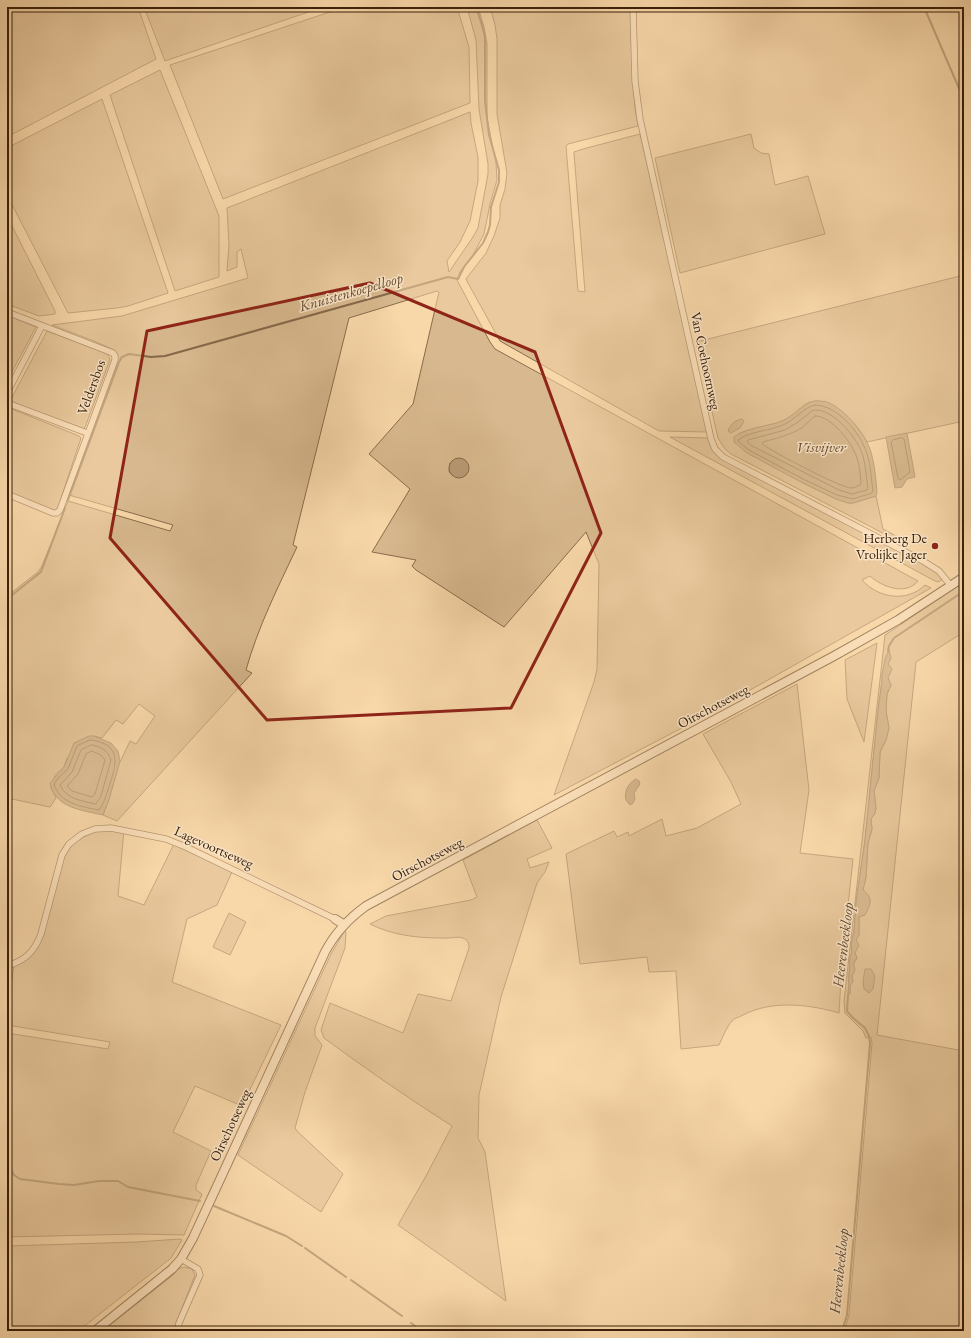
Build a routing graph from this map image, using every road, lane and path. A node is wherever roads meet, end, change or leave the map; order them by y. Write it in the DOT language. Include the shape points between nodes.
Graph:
graph roads {
  1 [pos="633,7"];
  2 [pos="7,312"];
  3 [pos="42,326"];
  4 [pos="7,393"];
  5 [pos="7,403"];
  6 [pos="87,433"];
  7 [pos="7,494"];
  8 [pos="964,577"];
  9 [pos="951,586"];
  10 [pos="335,919"];
  11 [pos="343,924"];
  12 [pos="7,966"];
  13 [pos="181,1259"];
  14 [pos="95,1331"];
  15 [pos="178,1331"];
  1 -- 9 [label="street, Van Coehoornweg" via="635,81 640,120 715,449 723,457 923,561 939,571"];
  2 -- 3 [label="street, Veldersbos"];
  3 -- 4 [label="street"];
  3 -- 6 [label="street, Veldersbos" via="113,353 115,356"];
  5 -- 6 [label="street, Veldersbos"];
  6 -- 7 [label="street, Veldersbos" via="60,510 53,513"];
  8 -- 9 [label="street, Oirschotseweg"];
  9 -- 11 [label="street, Oirschotseweg" via="895,623 366,906"];
  10 -- 11 [label="street, Lagevoortseweg"];
  10 -- 12 [label="street, Lagevoortseweg" via="166,839 111,828 94,829 69,844 62,855 36,946 28,956"];
  11 -- 13 [label="street, Oirschotseweg" via="325,952"];
  13 -- 14 [label="street, Oirschotseweg"];
  13 -- 15 [label="street" via="198,1269 200,1275"];
}
